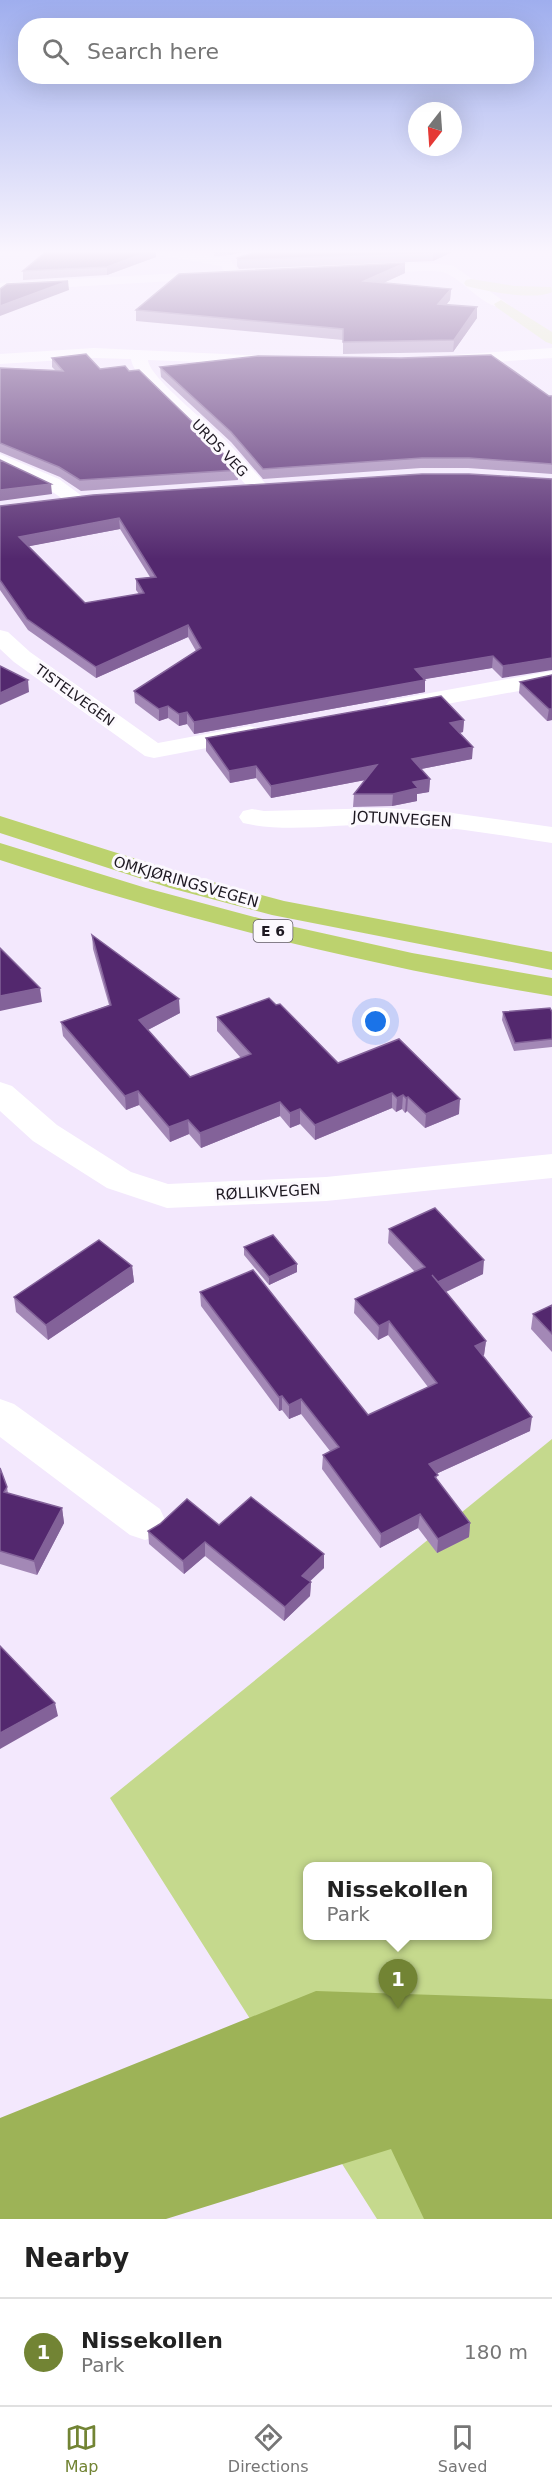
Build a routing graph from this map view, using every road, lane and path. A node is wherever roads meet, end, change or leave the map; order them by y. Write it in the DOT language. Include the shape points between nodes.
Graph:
graph roads {
  1 [pos="552,353"];
  2 [pos="140,355"];
  3 [pos="0,359"];
  4 [pos="304,360"];
  5 [pos="433,361"];
  6 [pos="0,460"];
  7 [pos="279,485"];
  8 [pos="258,487"];
  9 [pos="235,489"];
  10 [pos="45,502"];
  11 [pos="0,637"];
  12 [pos="552,678"];
  13 [pos="378,710"];
  14 [pos="277,728"];
  15 [pos="252,817"];
  16 [pos="0,824"];
  17 [pos="552,835"];
  18 [pos="0,851"];
  19 [pos="552,961"];
  20 [pos="552,987"];
  21 [pos="3,1104"];
  22 [pos="552,1166"];
  23 [pos="0,1415"];
  24 [pos="145,1522"];
  1 -- 5 [label="street"];
  2 -- 3 [label="street" via="65,353"];
  2 -- 4 [label="street"];
  2 -- 8 [label="street, URDS VEG" via="140,365 156,385"];
  6 -- 10 [label="street" via="85,498"];
  7 -- 8 [label="street"];
  8 -- 9 [label="street"];
  11 -- 14 [label="street, TISTELVEGEN" via="154,751"];
  12 -- 13 [label="street"];
  15 -- 17 [label="street, JOTUNVEGEN" via="396,817"];
  16 -- 19 [label="highway, OMKJØRINGSVEGEN / E 6" via="180,882 282,909"];
  18 -- 20 [label="highway, OMKJØRINGSVEGEN / E 6" via="267,930 381,956"];
  21 -- 22 [label="street, RØLLIKVEGEN" via="119,1180 167,1196 326,1189"];
  23 -- 24 [label="street"];
}
